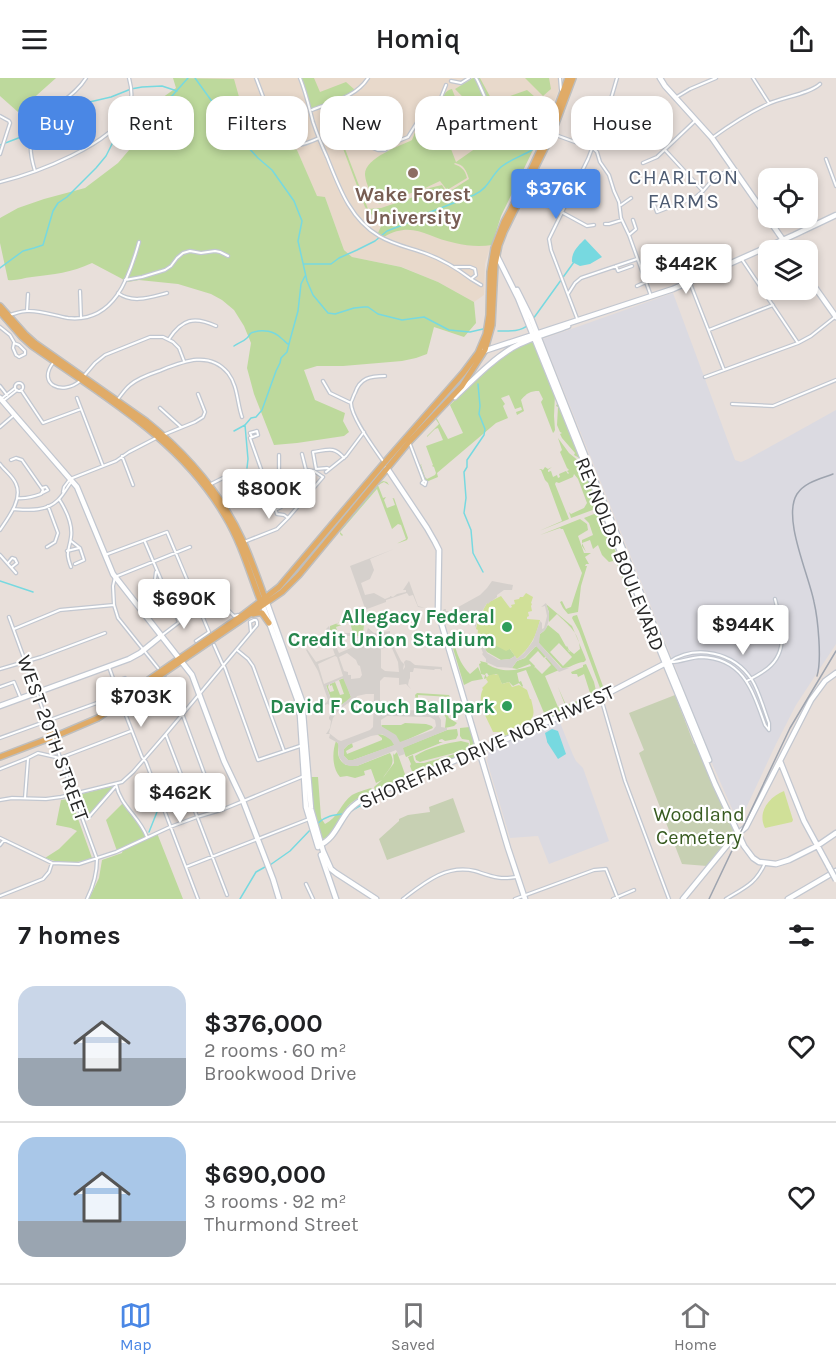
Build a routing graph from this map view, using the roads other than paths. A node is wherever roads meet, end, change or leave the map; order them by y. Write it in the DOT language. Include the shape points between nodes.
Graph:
graph roads {
  1 [pos="86,78"];
  2 [pos="129,78"];
  3 [pos="256,78"];
  4 [pos="300,78"];
  5 [pos="368,78"];
  6 [pos="470,78"];
  7 [pos="476,78"];
  8 [pos="560,78"];
  9 [pos="617,78"];
  10 [pos="660,78"];
  11 [pos="716,78"];
  12 [pos="753,78"];
  13 [pos="568,79"];
  14 [pos="451,81"];
  15 [pos="820,84"];
  16 [pos="446,85"];
  17 [pos="347,96"];
  18 [pos="485,96"];
  19 [pos="612,96"];
  20 [pos="561,98"];
  21 [pos="675,98"];
  22 [pos="769,103"];
  23 [pos="320,107"];
  24 [pos="311,110"];
  25 [pos="559,115"];
  26 [pos="0,116"];
  27 [pos="696,120"];
  28 [pos="319,138"];
  29 [pos="712,138"];
  30 [pos="403,139"];
  31 [pos="673,142"];
  32 [pos="544,150"];
  33 [pos="591,150"];
  34 [pos="593,150"];
  35 [pos="665,150"];
  36 [pos="0,154"];
  37 [pos="826,159"];
  38 [pos="643,163"];
  39 [pos="733,168"];
  40 [pos="35,171"];
  41 [pos="0,182"];
  42 [pos="836,186"];
  43 [pos="522,191"];
  44 [pos="703,191"];
  45 [pos="631,198"];
  46 [pos="652,199"];
  47 [pos="621,205"];
  48 [pos="562,212"];
  49 [pos="836,215"];
  50 [pos="622,220"];
  51 [pos="633,220"];
  52 [pos="606,224"];
  53 [pos="594,225"];
  54 [pos="498,235"];
  55 [pos="629,235"];
  56 [pos="782,240"];
  57 [pos="139,242"];
  58 [pos="498,248"];
  59 [pos="758,251"];
  60 [pos="496,255"];
  61 [pos="228,256"];
  62 [pos="741,258"];
  63 [pos="637,259"];
  64 [pos="616,266"];
  65 [pos="632,266"];
  66 [pos="455,267"];
  67 [pos="471,279"];
  68 [pos="125,280"];
  69 [pos="689,281"];
  70 [pos="646,282"];
  71 [pos="481,285"];
  72 [pos="637,286"];
  73 [pos="80,291"];
  74 [pos="818,292"];
  75 [pos="118,293"];
  76 [pos="167,293"];
  77 [pos="28,294"];
  78 [pos="568,294"];
  79 [pos="651,296"];
  80 [pos="774,305"];
  81 [pos="0,306"];
  82 [pos="27,311"];
  83 [pos="2,315"];
  84 [pos="836,317"];
  85 [pos="81,318"];
  86 [pos="578,321"];
  87 [pos="216,326"];
  88 [pos="0,327"];
  89 [pos="709,330"];
  90 [pos="536,335"];
  91 [pos="170,339"];
  92 [pos="14,343"];
  93 [pos="798,343"];
  94 [pos="485,350"];
  95 [pos="478,353"];
  96 [pos="55,359"];
  97 [pos="184,361"];
  98 [pos="724,370"];
  99 [pos="385,376"];
  100 [pos="705,377"];
  101 [pos="82,378"];
  102 [pos="836,380"];
  103 [pos="323,381"];
  104 [pos="0,386"];
  105 [pos="16,389"];
  106 [pos="21,390"];
  107 [pos="198,394"];
  108 [pos="7,395"];
  109 [pos="77,398"];
  110 [pos="1,399"];
  111 [pos="450,400"];
  112 [pos="116,402"];
  113 [pos="351,404"];
  114 [pos="732,404"];
  115 [pos="160,408"];
  116 [pos="81,409"];
  117 [pos="14,415"];
  118 [pos="242,417"];
  119 [pos="0,427"];
  120 [pos="181,428"];
  121 [pos="364,432"];
  122 [pos="161,436"];
  123 [pos="251,438"];
  124 [pos="409,442"];
  125 [pos="302,454"];
  126 [pos="279,455"];
  127 [pos="122,456"];
  128 [pos="344,458"];
  129 [pos="11,460"];
  130 [pos="384,463"];
  131 [pos="0,464"];
  132 [pos="103,466"];
  133 [pos="388,469"];
  134 [pos="2,470"];
  135 [pos="233,473"];
  136 [pos="262,473"];
  137 [pos="71,480"];
  138 [pos="424,481"];
  139 [pos="133,485"];
  140 [pos="208,486"];
  141 [pos="296,486"];
  142 [pos="291,496"];
  143 [pos="308,496"];
  144 [pos="17,498"];
  145 [pos="58,500"];
  146 [pos="48,506"];
  147 [pos="13,509"];
  148 [pos="20,509"];
  149 [pos="275,510"];
  150 [pos="8,516"];
  151 [pos="288,518"];
  152 [pos="342,519"];
  153 [pos="0,530"];
  154 [pos="240,538"];
  155 [pos="71,540"];
  156 [pos="144,541"];
  157 [pos="47,547"];
  158 [pos="190,547"];
  159 [pos="80,548"];
  160 [pos="67,551"];
  161 [pos="176,554"];
  162 [pos="0,555"];
  163 [pos="105,555"];
  164 [pos="153,562"];
  165 [pos="8,563"];
  166 [pos="75,564"];
  167 [pos="12,567"];
  168 [pos="71,567"];
  169 [pos="301,568"];
  170 [pos="157,570"];
  171 [pos="253,572"];
  172 [pos="16,573"];
  173 [pos="115,577"];
  174 [pos="259,581"];
  175 [pos="279,587"];
  176 [pos="776,599"];
  177 [pos="264,602"];
  178 [pos="114,605"];
  179 [pos="141,609"];
  180 [pos="227,610"];
  181 [pos="200,611"];
  182 [pos="246,615"];
  183 [pos="9,617"];
  184 [pos="179,622"];
  185 [pos="231,622"];
  186 [pos="269,623"];
  187 [pos="14,629"];
  188 [pos="251,632"];
  189 [pos="105,633"];
  190 [pos="161,636"];
  191 [pos="196,641"];
  192 [pos="214,645"];
  193 [pos="143,650"];
  194 [pos="237,650"];
  195 [pos="180,660"];
  196 [pos="25,661"];
  197 [pos="667,663"];
  198 [pos="223,666"];
  199 [pos="109,667"];
  200 [pos="158,668"];
  201 [pos="0,669"];
  202 [pos="836,673"];
  203 [pos="125,678"];
  204 [pos="165,678"];
  205 [pos="751,679"];
  206 [pos="747,681"];
  207 [pos="114,682"];
  208 [pos="0,687"];
  209 [pos="37,693"];
  210 [pos="199,693"];
  211 [pos="601,698"];
  212 [pos="21,699"];
  213 [pos="0,706"];
  214 [pos="123,708"];
  215 [pos="182,714"];
  216 [pos="47,721"];
  217 [pos="132,731"];
  218 [pos="166,734"];
  219 [pos="0,738"];
  220 [pos="304,744"];
  221 [pos="787,748"];
  222 [pos="480,750"];
  223 [pos="284,751"];
  224 [pos="0,755"];
  225 [pos="60,758"];
  226 [pos="28,759"];
  227 [pos="144,759"];
  228 [pos="780,761"];
  229 [pos="0,769"];
  230 [pos="774,772"];
  231 [pos="786,772"];
  232 [pos="306,776"];
  233 [pos="116,784"];
  234 [pos="74,794"];
  235 [pos="25,798"];
  236 [pos="0,800"];
  237 [pos="243,801"];
  238 [pos="218,811"];
  239 [pos="197,817"];
  240 [pos="88,818"];
  241 [pos="310,818"];
  242 [pos="170,827"];
  243 [pos="739,833"];
  244 [pos="836,833"];
  245 [pos="147,837"];
  246 [pos="2,838"];
  247 [pos="257,840"];
  248 [pos="0,845"];
  249 [pos="320,845"];
  250 [pos="817,846"];
  251 [pos="212,857"];
  252 [pos="97,859"];
  253 [pos="52,863"];
  254 [pos="765,863"];
  255 [pos="186,867"];
  256 [pos="834,873"];
  257 [pos="518,877"];
  258 [pos="836,880"];
  259 [pos="306,884"];
  260 [pos="634,890"];
  261 [pos="0,895"];
  262 [pos="227,895"];
  263 [pos="525,897"];
  264 [pos="618,898"];
  265 [pos="87,899"];
  266 [pos="198,899"];
  267 [pos="279,899"];
  268 [pos="313,899"];
  269 [pos="336,899"];
  270 [pos="376,899"];
  271 [pos="403,899"];
  272 [pos="515,899"];
  273 [pos="613,899"];
  274 [pos="669,899"];
  275 [pos="683,899"];
  276 [pos="726,899"];
  277 [pos="788,899"];
  278 [pos="794,899"];
  1 -- 40 [label="street" via="37,124 31,146"];
  2 -- 40 [label="street" via="131,100 118,124 81,150"];
  3 -- 28 [label="street" via="279,140 298,146"];
  4 -- 24 [label="street"];
  5 -- 17 [label="street"];
  6 -- 14 [label="street" via="462,83"];
  7 -- 18 [label="street"];
  8 -- 20 [label="street"];
  9 -- 19 [label="street"];
  10 -- 21 [label="street"];
  11 -- 21 [label="street"];
  12 -- 22 [label="street"];
  13 -- 20 [label="main road"];
  13 -- 25 [label="main road"];
  15 -- 22 [label="street"];
  16 -- 30 [label="street" via="438,105"];
  20 -- 43 [label="main road"];
  21 -- 27 [label="street"];
  22 -- 29 [label="street"];
  23 -- 24 [label="street"];
  24 -- 28 [label="street"];
  26 -- 36 [label="street" via="10,122"];
  27 -- 29 [label="street"];
  27 -- 31 [label="street"];
  28 -- 66 [label="street" via="341,193 360,221 378,236"];
  29 -- 39 [label="street"];
  32 -- 43 [label="main road"];
  33 -- 48 [label="street"];
  34 -- 47 [label="street"];
  35 -- 38 [label="street"];
  35 -- 44 [label="street"];
  37 -- 42 [label="street"];
  39 -- 44 [label="street" via="714,177"];
  39 -- 56 [label="street"];
  40 -- 41 [label="street"];
  43 -- 48 [label="street"];
  43 -- 54 [label="main road"];
  43 -- 58 [label="main road"];
  44 -- 46 [label="street" via="657,212"];
  45 -- 47 [label="street"];
  47 -- 50 [label="street"];
  48 -- 53 [label="street" via="587,226"];
  48 -- 78 [label="street" via="549,242"];
  49 -- 56 [label="street"];
  50 -- 52 [label="street"];
  50 -- 55 [label="street"];
  51 -- 55 [label="street" via="636,229"];
  54 -- 60 [label="street"];
  54 -- 95 [label="main road" via="491,264 488,325"];
  55 -- 63 [label="street"];
  57 -- 68 [label="street"];
  58 -- 60 [label="main road"];
  58 -- 90 [label="street, REYNOLDS BOULEVARD"];
  59 -- 62 [label="street"];
  60 -- 90 [label="street, REYNOLDS BOULEVARD"];
  60 -- 94 [label="main road" via="492,325"];
  61 -- 68 [label="street" via="215,251 189,251 165,270"];
  62 -- 69 [label="street"];
  62 -- 80 [label="street"];
  63 -- 64 [label="street"];
  63 -- 70 [label="street"];
  64 -- 65 [label="street" via="618,271"];
  64 -- 78 [label="street" via="580,278"];
  66 -- 67 [label="street"];
  66 -- 67 [label="street" via="475,269 476,276"];
  67 -- 71 [label="street"];
  68 -- 75 [label="street"];
  69 -- 79 [label="street"];
  69 -- 89 [label="street"];
  70 -- 72 [label="street"];
  70 -- 79 [label="street"];
  73 -- 85 [label="street"];
  74 -- 84 [label="street"];
  75 -- 76 [label="street" via="136,299"];
  75 -- 85 [label="street" via="102,311"];
  77 -- 82 [label="street"];
  78 -- 86 [label="street"];
  79 -- 86 [label="street"];
  80 -- 89 [label="street"];
  80 -- 93 [label="street"];
  81 -- 83 [label="main road"];
  82 -- 83 [label="street"];
  82 -- 85 [label="street"];
  83 -- 96 [label="main road" via="22,337"];
  84 -- 93 [label="street"];
  86 -- 90 [label="street"];
  87 -- 91 [label="street" via="188,321"];
  88 -- 92 [label="street"];
  89 -- 98 [label="street"];
  90 -- 94 [label="street"];
  90 -- 111 [label="street" via="503,354"];
  90 -- 197 [label="street, REYNOLDS BOULEVARD"];
  91 -- 97 [label="street"];
  91 -- 101 [label="street" via="150,337 105,355"];
  92 -- 92 [label="street" via="15,355 25,354 25,351"];
  93 -- 98 [label="street"];
  94 -- 95 [label="street"];
  94 -- 111 [label="main road"];
  95 -- 130 [label="main road"];
  96 -- 101 [label="main road"];
  96 -- 101 [label="street" via="48,374 53,385 64,389"];
  97 -- 112 [label="street" via="133,383"];
  97 -- 118 [label="street" via="206,360 226,371 235,386"];
  98 -- 100 [label="street"];
  99 -- 113 [label="street" via="362,381"];
  101 -- 112 [label="main road"];
  102 -- 114 [label="street" via="773,406"];
  103 -- 113 [label="street" via="333,395"];
  104 -- 108 [label="street"];
  105 -- 106 [label="street"];
  105 -- 106 [label="street" via="16,384 21,383"];
  105 -- 108 [label="street"];
  106 -- 116 [label="street" via="43,423"];
  107 -- 120 [label="street" via="204,416"];
  108 -- 110 [label="street"];
  109 -- 116 [label="street"];
  110 -- 117 [label="street"];
  111 -- 124 [label="main road"];
  112 -- 122 [label="main road"];
  113 -- 121 [label="street"];
  115 -- 120 [label="street"];
  116 -- 132 [label="street"];
  117 -- 119 [label="street"];
  117 -- 137 [label="street"];
  120 -- 122 [label="street"];
  121 -- 128 [label="street"];
  121 -- 130 [label="street"];
  122 -- 127 [label="street"];
  122 -- 140 [label="main road"];
  123 -- 136 [label="street"];
  124 -- 133 [label="main road"];
  124 -- 138 [label="street"];
  125 -- 143 [label="street" via="306,471 323,477"];
  126 -- 136 [label="street" via="279,471"];
  127 -- 132 [label="street"];
  127 -- 139 [label="street"];
  128 -- 128 [label="street" via="334,449 314,452 316,469 328,471"];
  129 -- 144 [label="street" via="22,460 42,488 42,493"];
  130 -- 133 [label="street"];
  130 -- 152 [label="main road"];
  131 -- 134 [label="street"];
  132 -- 137 [label="street"];
  133 -- 152 [label="main road"];
  133 -- 222 [label="street" via="439,550 438,612"];
  134 -- 144 [label="street" via="16,484"];
  135 -- 140 [label="street"];
  136 -- 149 [label="street"];
  137 -- 145 [label="street"];
  137 -- 163 [label="street" via="82,496"];
  140 -- 154 [label="main road"];
  141 -- 143 [label="street"];
  142 -- 149 [label="street"];
  143 -- 151 [label="street"];
  144 -- 147 [label="street"];
  145 -- 146 [label="street"];
  145 -- 155 [label="street" via="71,524"];
  146 -- 148 [label="street"];
  146 -- 157 [label="street" via="58,533 55,542"];
  147 -- 148 [label="street"];
  147 -- 150 [label="street"];
  148 -- 150 [label="street"];
  149 -- 151 [label="street"];
  150 -- 153 [label="street"];
  151 -- 154 [label="street" via="277,529"];
  152 -- 169 [label="main road"];
  154 -- 171 [label="main road"];
  155 -- 159 [label="street"];
  155 -- 160 [label="street"];
  156 -- 161 [label="street" via="167,532"];
  156 -- 163 [label="street"];
  156 -- 164 [label="street"];
  158 -- 161 [label="street"];
  159 -- 160 [label="street"];
  159 -- 166 [label="street" via="84,560"];
  160 -- 168 [label="street"];
  161 -- 164 [label="street"];
  161 -- 181 [label="street"];
  162 -- 165 [label="street"];
  163 -- 173 [label="street"];
  164 -- 170 [label="street"];
  164 -- 173 [label="street"];
  165 -- 167 [label="street"];
  165 -- 167 [label="street" via="15,559 17,564"];
  167 -- 172 [label="street"];
  169 -- 175 [label="main road"];
  169 -- 177 [label="main road" via="282,592"];
  170 -- 179 [label="street" via="153,595"];
  170 -- 184 [label="street"];
  171 -- 174 [label="main road"];
  171 -- 177 [label="main road"];
  173 -- 178 [label="street"];
  173 -- 179 [label="street"];
  174 -- 175 [label="main road" via="266,588"];
  174 -- 177 [label="main road"];
  175 -- 177 [label="main road"];
  176 -- 205 [label="street" via="783,630 781,648 772,663"];
  177 -- 182 [label="main road"];
  177 -- 186 [label="street"];
  177 -- 220 [label="street" via="302,701"];
  178 -- 187 [label="street" via="60,610"];
  178 -- 193 [label="street" via="118,618"];
  179 -- 190 [label="street"];
  180 -- 181 [label="street" via="218,605"];
  180 -- 182 [label="street" via="235,616"];
  180 -- 185 [label="street"];
  181 -- 184 [label="street"];
  181 -- 191 [label="street" via="209,632"];
  182 -- 185 [label="main road"];
  182 -- 186 [label="main road" via="262,613"];
  182 -- 195 [label="main road"];
  183 -- 187 [label="street, WEST 20TH STREET"];
  184 -- 190 [label="street"];
  185 -- 195 [label="main road"];
  186 -- 220 [label="street" via="297,699"];
  187 -- 196 [label="street, WEST 20TH STREET"];
  188 -- 194 [label="street"];
  189 -- 196 [label="street"];
  190 -- 193 [label="street"];
  190 -- 195 [label="street"];
  192 -- 198 [label="street"];
  193 -- 199 [label="street"];
  193 -- 200 [label="street"];
  194 -- 198 [label="street"];
  194 -- 223 [label="street" via="252,664"];
  195 -- 210 [label="street"];
  195 -- 224 [label="main road" via="91,718"];
  196 -- 201 [label="street"];
  196 -- 209 [label="street, WEST 20TH STREET"];
  197 -- 205 [label="street, SHOREFAIR DRIVE NORTHWEST" via="693,653 710,653 731,660"];
  197 -- 206 [label="street, SHOREFAIR DRIVE NORTHWEST" via="712,658 728,664"];
  197 -- 211 [label="street, SHOREFAIR DRIVE NORTHWEST"];
  197 -- 243 [label="street, REYNOLDS BOULEVARD"];
  198 -- 210 [label="street"];
  198 -- 223 [label="street" via="258,760"];
  199 -- 207 [label="street"];
  199 -- 209 [label="street"];
  202 -- 221 [label="street" via="817,689"];
  203 -- 207 [label="street"];
  204 -- 215 [label="street"];
  205 -- 206 [label="street"];
  205 -- 206 [label="street, SHOREFAIR DRIVE NORTHWEST" via="770,730"];
  207 -- 216 [label="street" via="119,695"];
  208 -- 212 [label="street" via="14,682"];
  209 -- 212 [label="street"];
  209 -- 216 [label="street, WEST 20TH STREET"];
  210 -- 215 [label="street"];
  210 -- 237 [label="street"];
  211 -- 222 [label="street, SHOREFAIR DRIVE NORTHWEST"];
  211 -- 274 [label="street" via="625,781"];
  212 -- 213 [label="street"];
  214 -- 217 [label="street"];
  215 -- 218 [label="street"];
  215 -- 238 [label="street"];
  216 -- 219 [label="street"];
  216 -- 225 [label="street, WEST 20TH STREET"];
  217 -- 225 [label="street"];
  217 -- 227 [label="street"];
  218 -- 227 [label="street"];
  218 -- 239 [label="street"];
  220 -- 223 [label="street"];
  220 -- 232 [label="street"];
  221 -- 228 [label="street"];
  221 -- 231 [label="street"];
  222 -- 249 [label="street, SHOREFAIR DRIVE NORTHWEST" via="358,802 332,837"];
  222 -- 257 [label="street"];
  225 -- 226 [label="street" via="40,753"];
  225 -- 234 [label="street, WEST 20TH STREET"];
  226 -- 229 [label="street"];
  226 -- 235 [label="street"];
  227 -- 233 [label="street"];
  227 -- 242 [label="street"];
  228 -- 230 [label="street"];
  228 -- 231 [label="street"];
  230 -- 231 [label="street"];
  230 -- 243 [label="street" via="746,827"];
  231 -- 250 [label="street"];
  232 -- 237 [label="street"];
  232 -- 241 [label="street"];
  233 -- 234 [label="street"];
  233 -- 240 [label="street"];
  233 -- 245 [label="street" via="122,801"];
  234 -- 235 [label="street"];
  234 -- 252 [label="street, WEST 20TH STREET"];
  235 -- 236 [label="street"];
  237 -- 238 [label="street"];
  237 -- 247 [label="street"];
  238 -- 239 [label="street"];
  239 -- 242 [label="street"];
  239 -- 251 [label="street"];
  241 -- 247 [label="street"];
  241 -- 249 [label="street"];
  242 -- 245 [label="street"];
  242 -- 255 [label="street"];
  243 -- 254 [label="street, REYNOLDS BOULEVARD" via="748,853"];
  243 -- 275 [label="street"];
  244 -- 250 [label="street"];
  245 -- 252 [label="street"];
  246 -- 248 [label="street"];
  246 -- 253 [label="street"];
  247 -- 251 [label="street"];
  247 -- 267 [label="street"];
  249 -- 269 [label="street"];
  249 -- 270 [label="street" via="336,873"];
  250 -- 254 [label="street" via="785,862"];
  250 -- 258 [label="street, bridge"];
  251 -- 255 [label="street"];
  251 -- 262 [label="street"];
  252 -- 253 [label="street"];
  252 -- 265 [label="street" via="95,883"];
  253 -- 261 [label="street" via="40,881"];
  254 -- 276 [label="street" via="752,883"];
  255 -- 266 [label="street"];
  256 -- 277 [label="street"];
  256 -- 278 [label="street"];
  257 -- 263 [label="street"];
  257 -- 271 [label="street" via="499,879 474,871 451,871 436,876"];
  259 -- 268 [label="street"];
  260 -- 264 [label="street"];
  263 -- 264 [label="street" via="606,869"];
  263 -- 272 [label="street"];
  264 -- 273 [label="street"];
}
